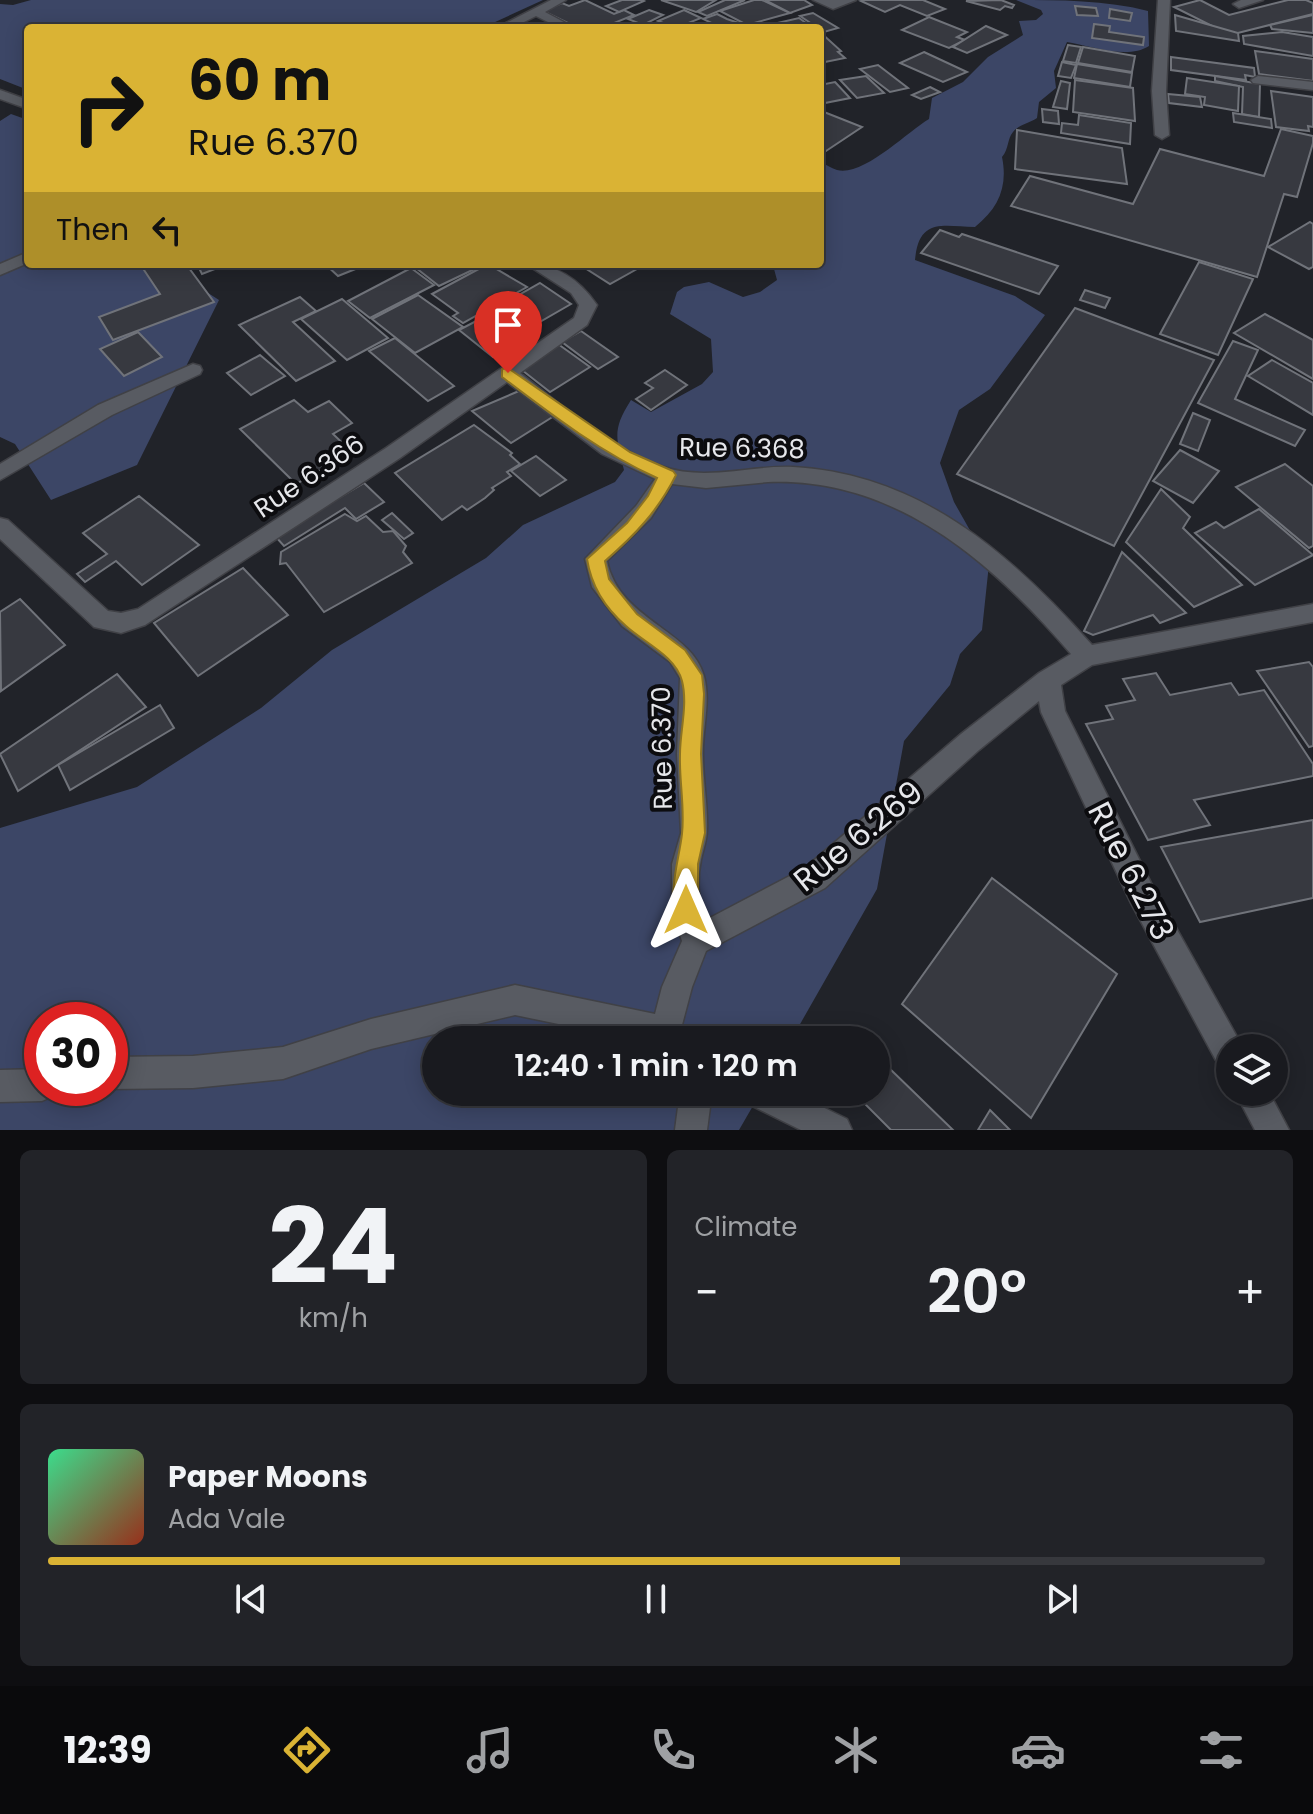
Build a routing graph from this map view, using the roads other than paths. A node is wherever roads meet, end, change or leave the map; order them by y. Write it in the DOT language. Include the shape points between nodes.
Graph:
graph roads {
  1 [pos="560,0"];
  2 [pos="819,0"];
  3 [pos="850,0"];
  4 [pos="1164,0"];
  5 [pos="1257,0"];
  6 [pos="1239,4"];
  7 [pos="535,11"];
  8 [pos="510,24"];
  9 [pos="561,24"];
  10 [pos="1258,80"];
  11 [pos="1313,86"];
  12 [pos="4,100"];
  13 [pos="24,104"];
  14 [pos="1162,135"];
  15 [pos="24,259"];
  16 [pos="541,268"];
  17 [pos="0,270"];
  18 [pos="193,370"];
  19 [pos="508,373"];
  20 [pos="0,473"];
  21 [pos="667,475"];
  22 [pos="0,526"];
  23 [pos="1313,613"];
  24 [pos="1087,656"];
  25 [pos="1048,680"];
  26 [pos="696,941"];
  27 [pos="627,1026"];
  28 [pos="671,1026"];
  29 [pos="1218,1034"];
  30 [pos="128,1073"];
  31 [pos="24,1085"];
  32 [pos="0,1086"];
  33 [pos="694,1106"];
  34 [pos="786,1106"];
  35 [pos="1259,1106"];
  36 [pos="691,1130"];
  37 [pos="836,1130"];
  38 [pos="1273,1130"];
  1 -- 7 [label="street"];
  2 -- 3 [label="street" via="833,5"];
  4 -- 14 [label="street"];
  5 -- 6 [label="street"];
  7 -- 8 [label="street"];
  7 -- 9 [label="street"];
  10 -- 11 [label="street"];
  12 -- 13 [label="street"];
  15 -- 17 [label="street"];
  16 -- 19 [label="street, Rue 6.366" via="577,289 588,305 581,321"];
  18 -- 20 [label="street" via="105,410"];
  19 -- 21 [label="street, Rue 6.368" via="624,456"];
  19 -- 22 [label="street, Rue 6.366" via="145,616 121,623 102,620"];
  21 -- 24 [label="street, Rue 6.368" via="692,479 796,474 885,495 959,530 1022,584"];
  21 -- 26 [label="street, Rue 6.370" via="633,527 596,559 600,581 630,619 678,655 692,675 694,833 686,864 686,910"];
  23 -- 24 [label="street, Rue 6.269"];
  24 -- 25 [label="street, Rue 6.269"];
  25 -- 26 [label="street, Rue 6.269" via="815,878"];
  25 -- 29 [label="street, Rue 6.273" via="1053,712 1141,893"];
  26 -- 28 [label="street" via="677,987"];
  27 -- 30 [label="street" via="515,1000 371,1034 283,1063"];
  31 -- 32 [label="street"];
  33 -- 36 [label="street"];
  34 -- 37 [label="street"];
  35 -- 38 [label="street"];
}
